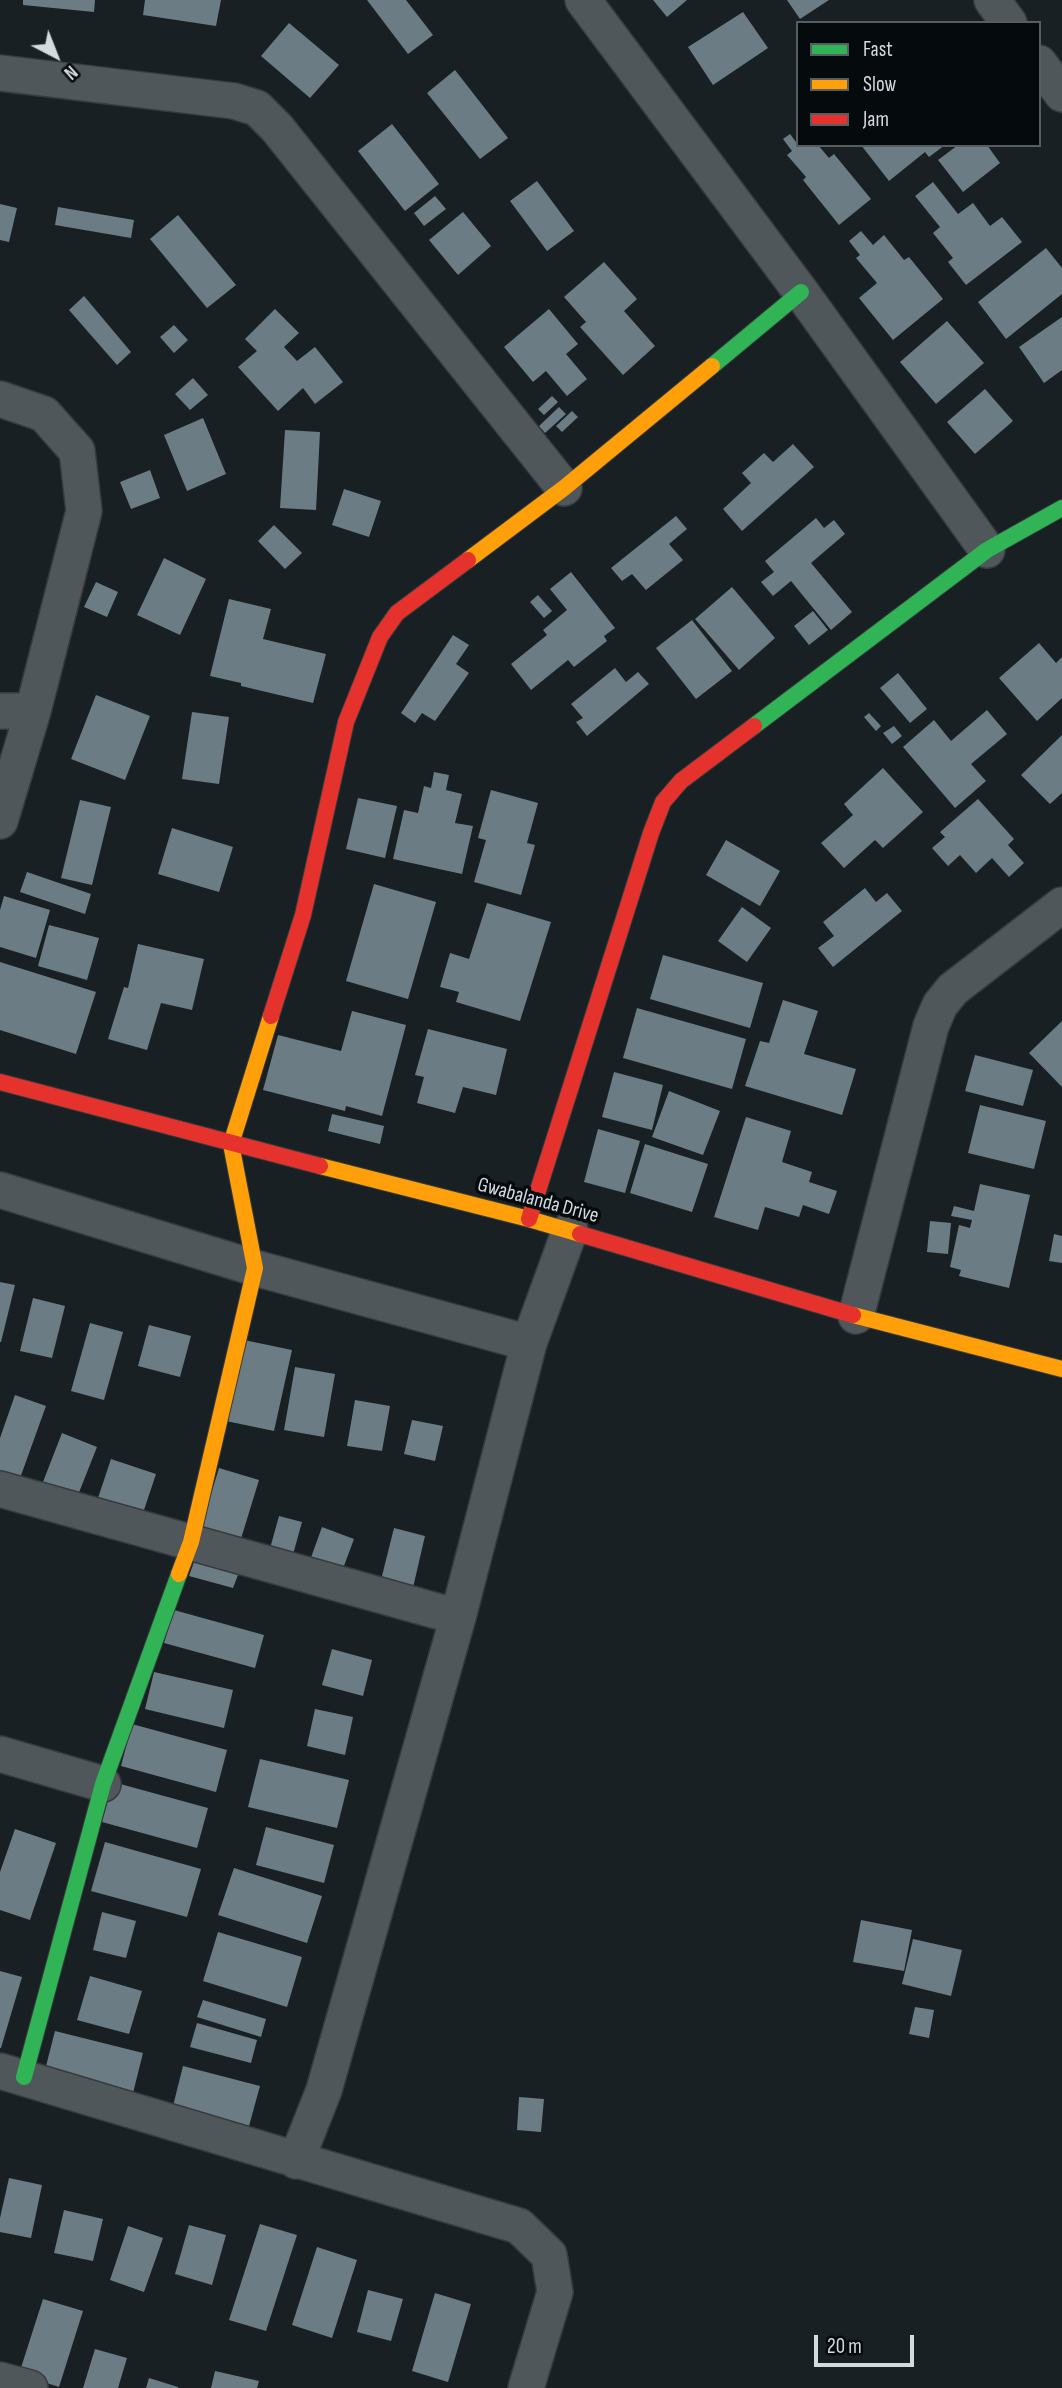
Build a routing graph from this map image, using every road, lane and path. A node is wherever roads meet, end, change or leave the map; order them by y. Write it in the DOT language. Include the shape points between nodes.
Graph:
graph roads {
  1 [pos="583,0"];
  2 [pos="992,0"];
  3 [pos="1008,21"];
  4 [pos="1041,66"];
  5 [pos="0,73"];
  6 [pos="1062,94"];
  7 [pos="801,292"];
  8 [pos="0,399"];
  9 [pos="564,488"];
  10 [pos="1062,508"];
  11 [pos="987,550"];
  12 [pos="17,711"];
  13 [pos="0,821"];
  14 [pos="1062,905"];
  15 [pos="0,1082"];
  16 [pos="232,1144"];
  17 [pos="0,1190"];
  18 [pos="529,1219"];
  19 [pos="570,1230"];
  20 [pos="255,1268"];
  21 [pos="856,1316"];
  22 [pos="530,1343"];
  23 [pos="1062,1369"];
  24 [pos="0,1489"];
  25 [pos="191,1542"];
  26 [pos="458,1617"];
  27 [pos="0,1754"];
  28 [pos="103,1784"];
  29 [pos="12,2074"];
  30 [pos="296,2161"];
  31 [pos="0,2380"];
  32 [pos="30,2388"];
  33 [pos="526,2388"];
  1 -- 7 [label="street"];
  2 -- 3 [label="street"];
  4 -- 6 [label="street"];
  5 -- 9 [label="street" via="234,101 257,108"];
  7 -- 9 [label="street"];
  7 -- 11 [label="street"];
  8 -- 12 [label="street" via="44,414 77,451 84,512"];
  9 -- 16 [label="street" via="397,613 380,637 345,722 303,915"];
  10 -- 11 [label="street"];
  11 -- 18 [label="street" via="681,781 663,802"];
  12 -- 13 [label="street"];
  14 -- 21 [label="street" via="953,989 940,1005"];
  15 -- 16 [label="street, Gwabalanda Drive"];
  16 -- 18 [label="street, Gwabalanda Drive"];
  16 -- 20 [label="street"];
  17 -- 20 [label="street"];
  18 -- 19 [label="street, Gwabalanda Drive"];
  19 -- 21 [label="street, Gwabalanda Drive"];
  19 -- 22 [label="street"];
  20 -- 22 [label="street"];
  20 -- 25 [label="street"];
  21 -- 23 [label="street, Gwabalanda Drive"];
  22 -- 26 [label="street"];
  24 -- 25 [label="street"];
  25 -- 26 [label="street"];
  25 -- 28 [label="street"];
  26 -- 30 [label="street" via="324,2090"];
  27 -- 28 [label="street"];
  28 -- 29 [label="street"];
  29 -- 30 [label="street"];
  30 -- 33 [label="street" via="519,2226 549,2255 555,2292"];
  31 -- 32 [label="street"];
}
